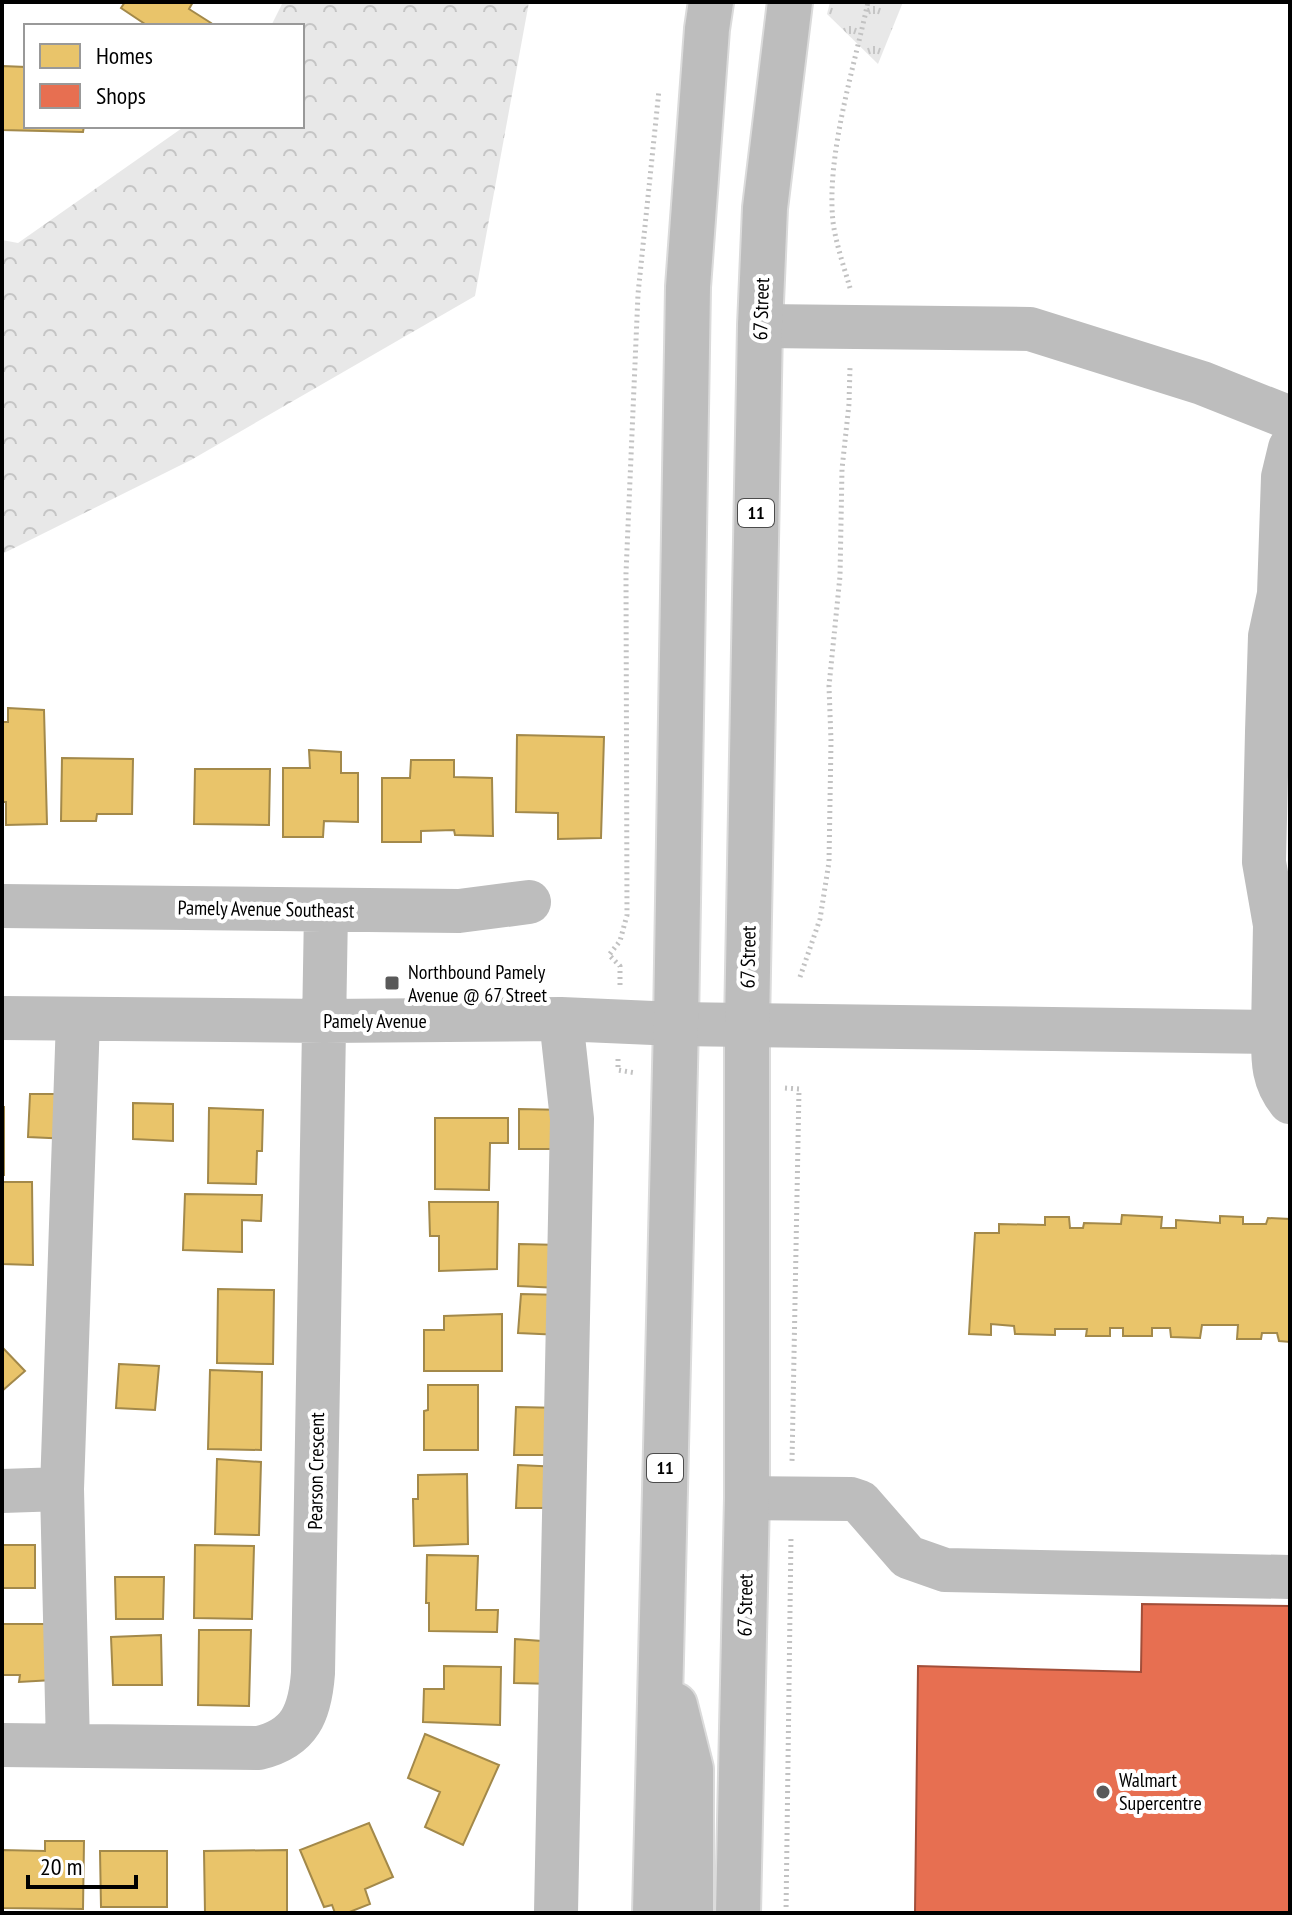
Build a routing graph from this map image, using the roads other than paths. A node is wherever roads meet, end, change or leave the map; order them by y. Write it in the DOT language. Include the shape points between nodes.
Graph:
graph roads {
  1 [pos="711,2"];
  2 [pos="790,2"];
  3 [pos="760,326"];
  4 [pos="1290,418"];
  5 [pos="1290,448"];
  6 [pos="529,902"];
  7 [pos="2,906"];
  8 [pos="326,911"];
  9 [pos="2,1018"];
  10 [pos="78,1019"];
  11 [pos="561,1019"];
  12 [pos="324,1021"];
  13 [pos="676,1024"];
  14 [pos="747,1025"];
  15 [pos="1273,1032"];
  16 [pos="1290,1102"];
  17 [pos="62,1489"];
  18 [pos="2,1491"];
  19 [pos="747,1498"];
  20 [pos="1290,1577"];
  21 [pos="662,1652"];
  22 [pos="2,1745"];
  23 [pos="68,1746"];
  24 [pos="556,1913"];
  25 [pos="655,1913"];
  26 [pos="691,1913"];
  27 [pos="738,1913"];
  1 -- 13 [label="main road, 11" via="688,287"];
  2 -- 3 [label="main road, 67 Street / 11" via="765,208"];
  3 -- 4 [label="main road" via="1030,329 1202,383"];
  3 -- 14 [label="main road, 67 Street / 11"];
  5 -- 15 [label="main road" via="1283,477 1268,700 1264,862 1275,925"];
  6 -- 8 [label="main road, Pamely Avenue Southeast" via="459,911"];
  7 -- 8 [label="main road, Pamely Avenue Southeast"];
  8 -- 12 [label="main road, Pearson Crescent"];
  9 -- 10 [label="main road, Pamely Avenue"];
  10 -- 12 [label="main road, Pamely Avenue"];
  10 -- 17 [label="main road"];
  11 -- 12 [label="main road, Pamely Avenue"];
  11 -- 13 [label="main road, Pamely Avenue"];
  11 -- 24 [label="main road" via="572,1119"];
  12 -- 23 [label="main road, Pearson Crescent" via="310,1701 295,1730 259,1748"];
  13 -- 14 [label="main road, Pamely Avenue"];
  13 -- 21 [label="main road, 11"];
  14 -- 15 [label="main road, Pamely Avenue"];
  14 -- 19 [label="main road, 67 Street / 11"];
  15 -- 16 [label="main road" via="1276,1081"];
  17 -- 18 [label="main road"];
  17 -- 23 [label="main road"];
  19 -- 20 [label="main road" via="860,1502 908,1557 945,1570"];
  19 -- 27 [label="main road, 67 Street / 11"];
  21 -- 25 [label="main road, 11"];
  21 -- 26 [label="main road" via="691,1769"];
  22 -- 23 [label="main road, Pearson Crescent"];
}
